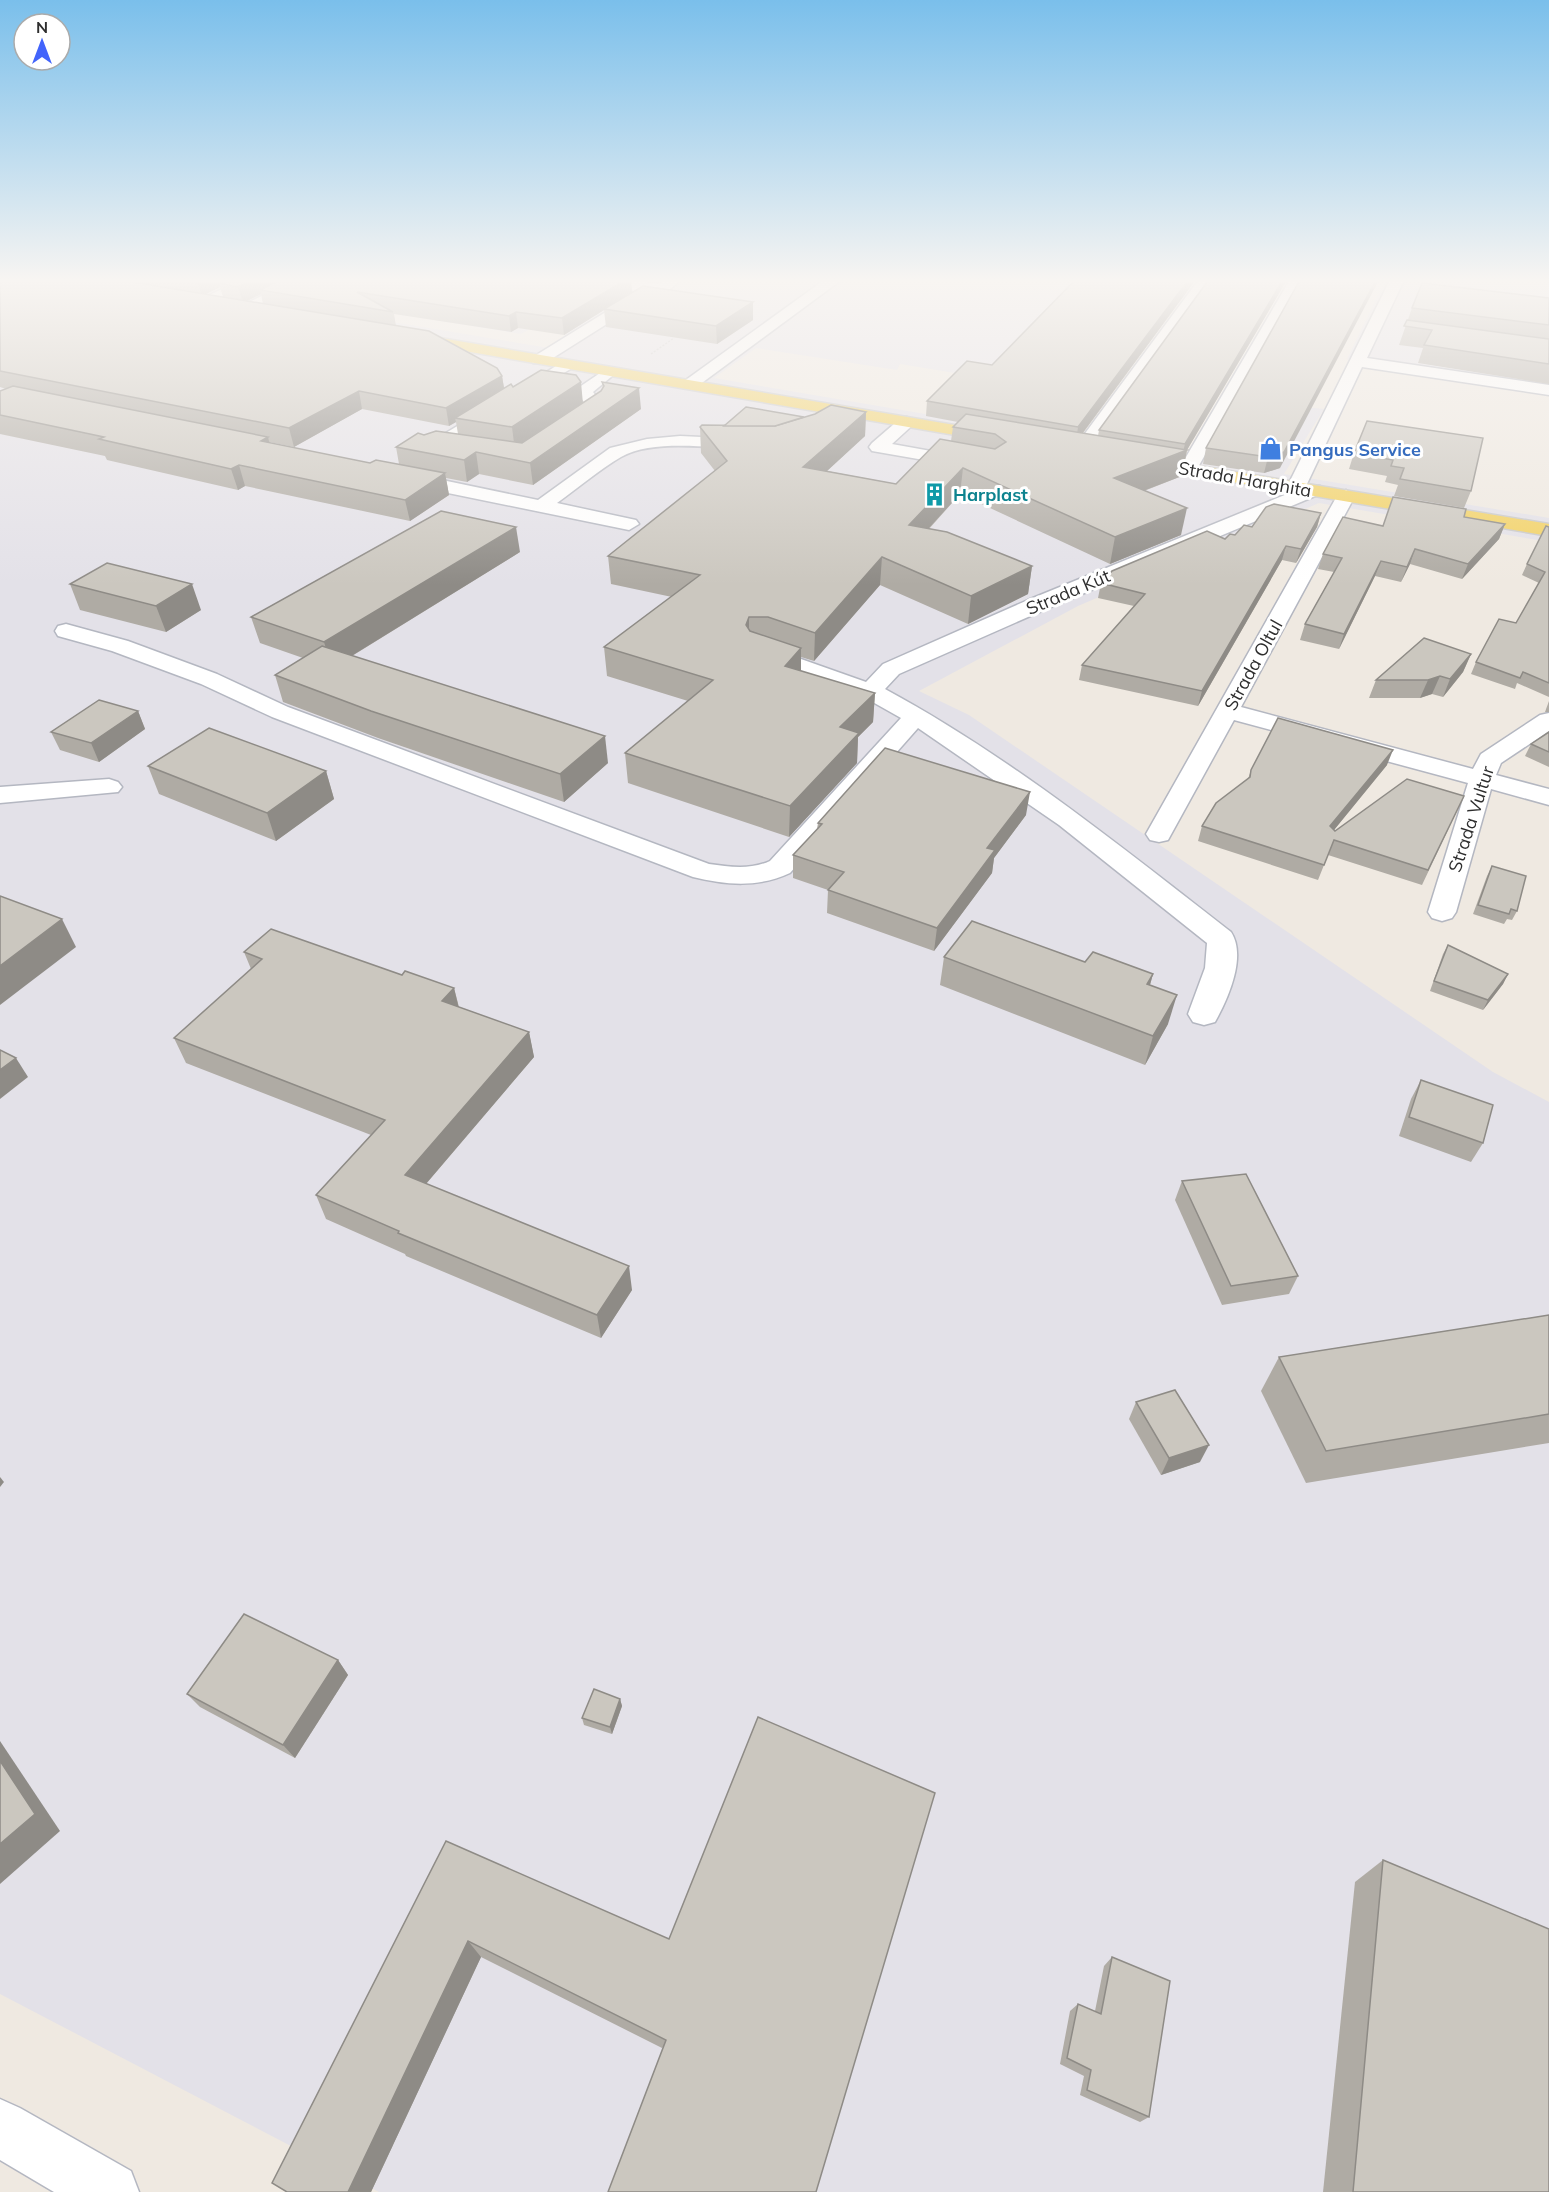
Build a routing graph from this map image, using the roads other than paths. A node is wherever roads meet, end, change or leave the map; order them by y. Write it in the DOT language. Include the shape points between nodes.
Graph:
graph roads {
  1 [pos="540,380"];
  2 [pos="598,380"];
  3 [pos="660,380"];
  4 [pos="696,380"];
  5 [pos="1129,380"];
  6 [pos="1239,380"];
  7 [pos="1351,380"];
  8 [pos="1483,380"];
  9 [pos="689,385"];
  10 [pos="1549,390"];
  11 [pos="849,412"];
  12 [pos="907,422"];
  13 [pos="822,426"];
  14 [pos="557,432"];
  15 [pos="1011,439"];
  16 [pos="436,444"];
  17 [pos="764,445"];
  18 [pos="457,448"];
  19 [pos="1075,450"];
  20 [pos="1102,455"];
  21 [pos="1124,458"];
  22 [pos="992,467"];
  23 [pos="1188,469"];
  24 [pos="1304,489"];
  25 [pos="1346,496"];
  26 [pos="542,506"];
  27 [pos="629,524"];
  28 [pos="1549,530"];
  29 [pos="66,631"];
  30 [pos="759,652"];
  31 [pos="891,669"];
  32 [pos="842,680"];
  33 [pos="870,691"];
  34 [pos="1229,711"];
  35 [pos="916,716"];
  36 [pos="1549,720"];
  37 [pos="1482,778"];
  38 [pos="109,787"];
  39 [pos="0,795"];
  40 [pos="1549,797"];
  41 [pos="1159,834"];
  42 [pos="1442,912"];
  43 [pos="1204,1014"];
  44 [pos="0,2128"];
  45 [pos="110,2192"];
  1 -- 16 [label="street"];
  2 -- 14 [label="street" via="584,391 596,406"];
  3 -- 9 [label="main road"];
  4 -- 9 [label="street"];
  5 -- 19 [label="street"];
  6 -- 23 [label="street"];
  7 -- 24 [label="street"];
  8 -- 10 [label="street"];
  9 -- 11 [label="main road"];
  11 -- 12 [label="main road"];
  11 -- 13 [label="street"];
  12 -- 15 [label="main road"];
  12 -- 22 [label="street" via="878,447"];
  16 -- 18 [label="street"];
  16 -- 26 [label="street" via="387,475"];
  17 -- 26 [label="street" via="689,442 631,447 616,452"];
  19 -- 20 [label="main road"];
  21 -- 23 [label="main road, Strada Harghita"];
  23 -- 24 [label="main road, Strada Harghita"];
  24 -- 25 [label="main road, Strada Harghita"];
  24 -- 31 [label="street, Strada Kút"];
  25 -- 28 [label="main road, Strada Harghita"];
  25 -- 34 [label="street, Strada Oltul"];
  26 -- 27 [label="street"];
  29 -- 35 [label="street" via="209,679 280,712 703,871 734,877 764,876 780,867"];
  30 -- 32 [label="street"];
  31 -- 32 [label="street, Strada Kút"];
  31 -- 33 [label="street, Strada Kút"];
  32 -- 33 [label="street"];
  33 -- 35 [label="street"];
  34 -- 37 [label="street"];
  34 -- 41 [label="street, Strada Oltul"];
  35 -- 43 [label="street" via="1068,819 1221,939 1221,965"];
  36 -- 37 [label="street, Strada Vultur" via="1490,759"];
  37 -- 40 [label="street"];
  37 -- 42 [label="street, Strada Vultur"];
  38 -- 39 [label="street"];
  44 -- 45 [label="street"];
}
